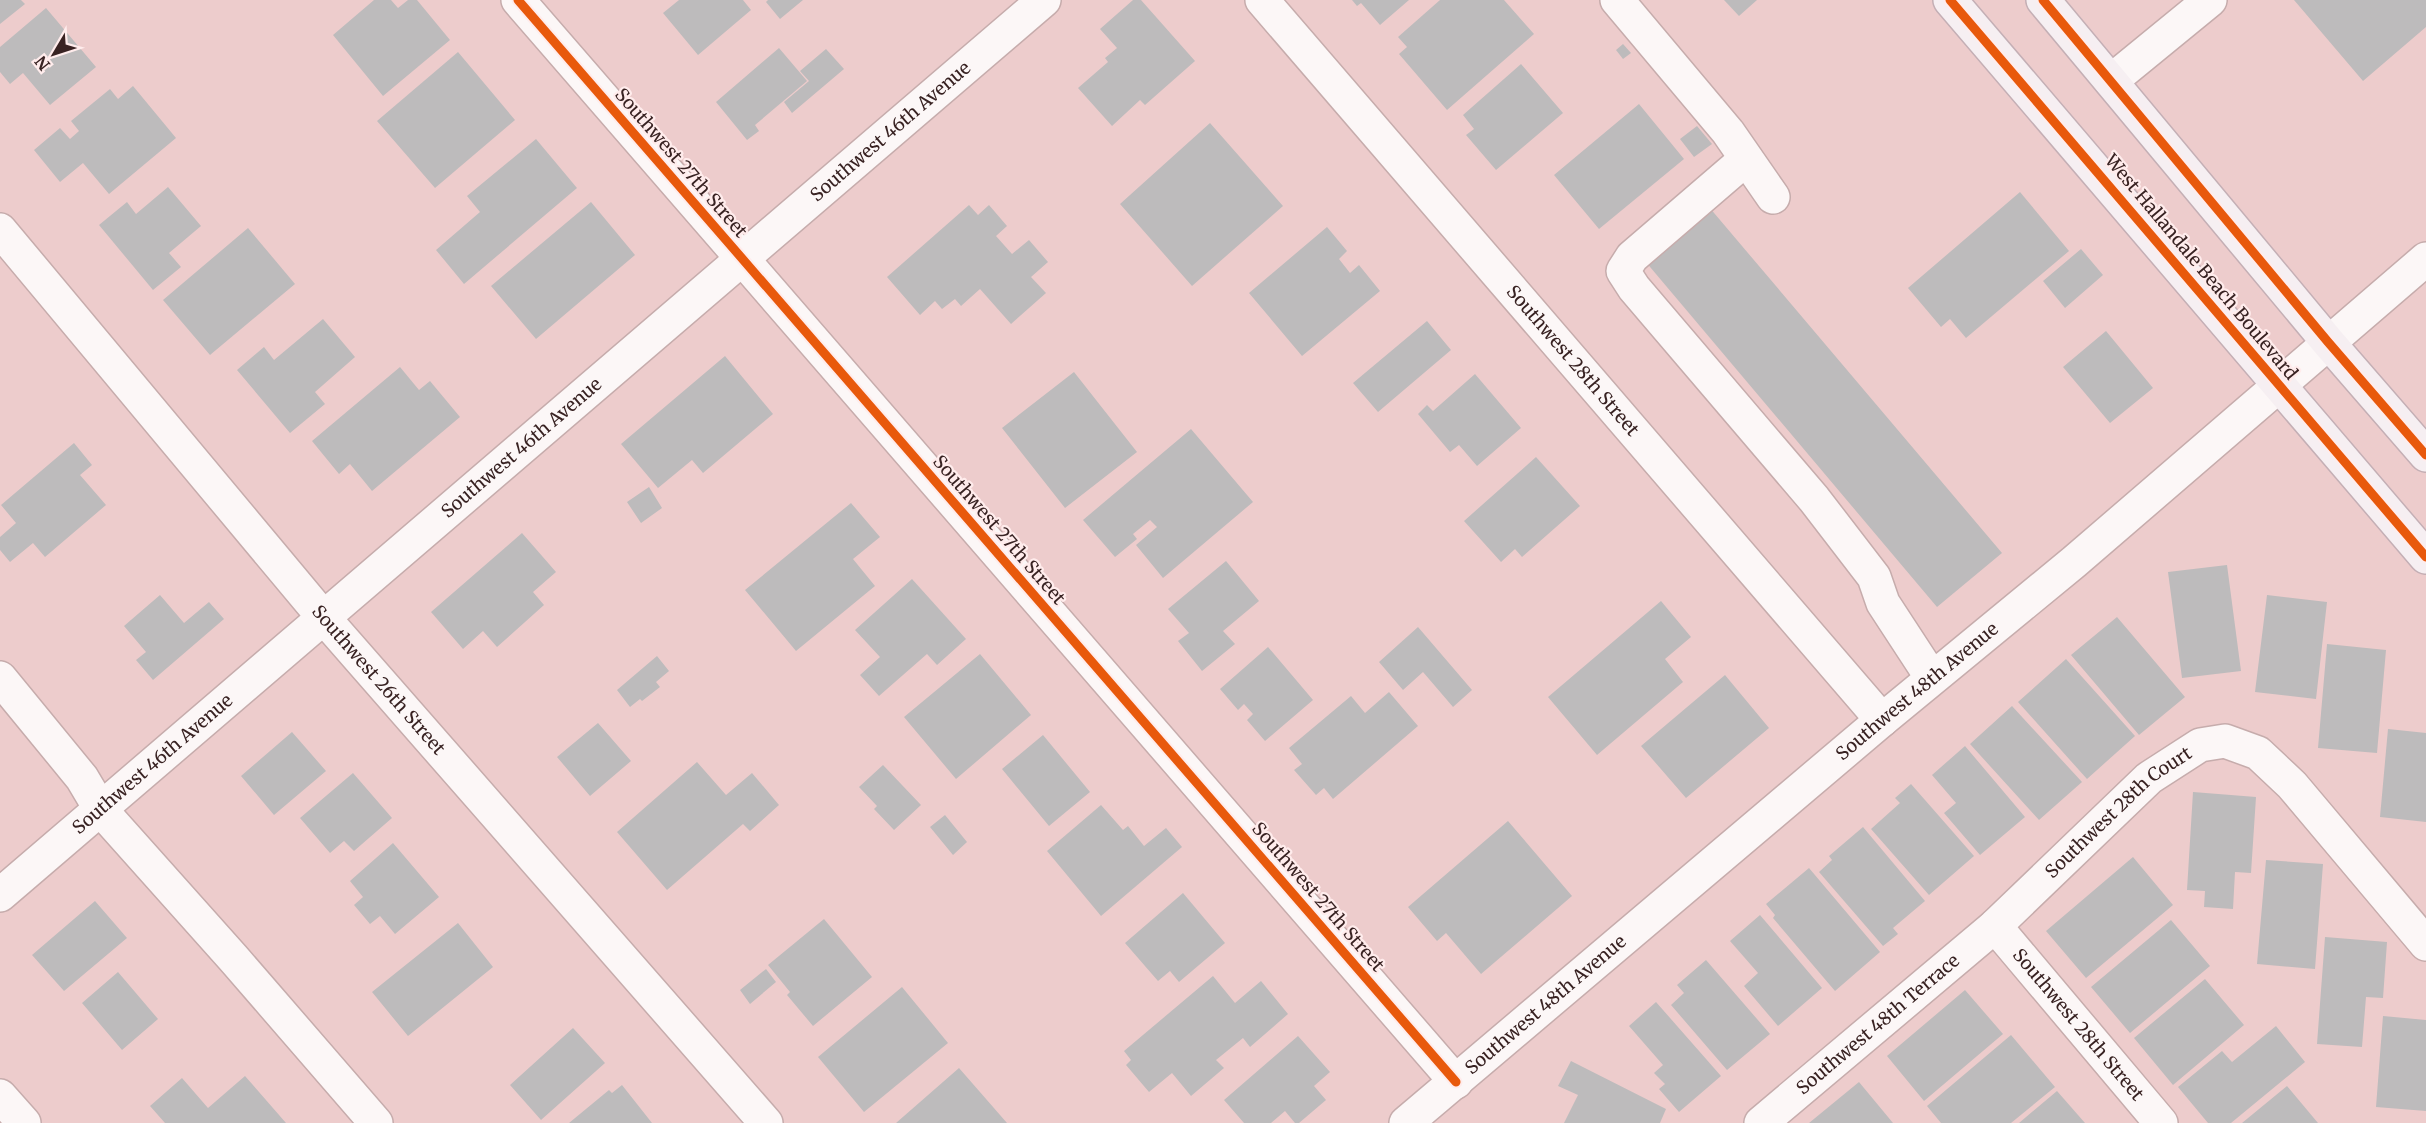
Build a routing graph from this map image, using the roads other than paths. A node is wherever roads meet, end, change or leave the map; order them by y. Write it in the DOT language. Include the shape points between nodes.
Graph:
graph roads {
  1 [pos="518,0"];
  2 [pos="1044,0"];
  3 [pos="1262,0"];
  4 [pos="1617,0"];
  5 [pos="1950,0"];
  6 [pos="2043,0"];
  7 [pos="2210,0"];
  8 [pos="2111,81"];
  9 [pos="1746,159"];
  10 [pos="1773,197"];
  11 [pos="0,230"];
  12 [pos="741,259"];
  13 [pos="2426,259"];
  14 [pos="2328,342"];
  15 [pos="2281,385"];
  16 [pos="2426,455"];
  17 [pos="2426,556"];
  18 [pos="324,618"];
  19 [pos="0,678"];
  20 [pos="1932,678"];
  21 [pos="1882,720"];
  22 [pos="101,810"];
  23 [pos="0,895"];
  24 [pos="1995,926"];
  25 [pos="2426,944"];
  26 [pos="1456,1082"];
  27 [pos="0,1096"];
  28 [pos="24,1123"];
  29 [pos="376,1123"];
  30 [pos="766,1123"];
  31 [pos="1406,1123"];
  32 [pos="1761,1123"];
  33 [pos="2161,1123"];
  1 -- 12 [label="street, Southwest 27th Street"];
  2 -- 12 [label="street, Southwest 46th Avenue"];
  3 -- 21 [label="street, Southwest 28th Street"];
  4 -- 9 [label="street" via="1728,132"];
  5 -- 15 [label="main road, West Hallandale Beach Boulevard"];
  6 -- 8 [label="main road"];
  7 -- 8 [label="street"];
  8 -- 14 [label="main road"];
  9 -- 10 [label="street"];
  9 -- 20 [label="street" via="1632,257 1623,271 1814,499 1874,577 1883,603"];
  11 -- 18 [label="street, Southwest 26th Street"];
  12 -- 18 [label="street, Southwest 46th Avenue"];
  12 -- 26 [label="street, Southwest 27th Street"];
  13 -- 14 [label="street, Southwest 48th Avenue"];
  14 -- 15 [label="street, Southwest 48th Avenue"];
  14 -- 16 [label="main road"];
  15 -- 17 [label="main road, West Hallandale Beach Boulevard"];
  15 -- 20 [label="street, Southwest 48th Avenue"];
  18 -- 22 [label="street, Southwest 46th Avenue"];
  18 -- 30 [label="street, Southwest 26th Street"];
  19 -- 22 [label="street" via="82,778"];
  20 -- 21 [label="street, Southwest 48th Avenue"];
  21 -- 26 [label="street, Southwest 48th Avenue"];
  22 -- 23 [label="street, Southwest 46th Avenue"];
  22 -- 29 [label="street"];
  24 -- 25 [label="street, Southwest 28th Court" via="2149,778 2200,745 2225,741 2258,753 2292,785"];
  24 -- 32 [label="street, Southwest 48th Terrace"];
  24 -- 33 [label="street, Southwest 28th Street"];
  26 -- 31 [label="street, Southwest 48th Avenue"];
  27 -- 28 [label="street"];
}
